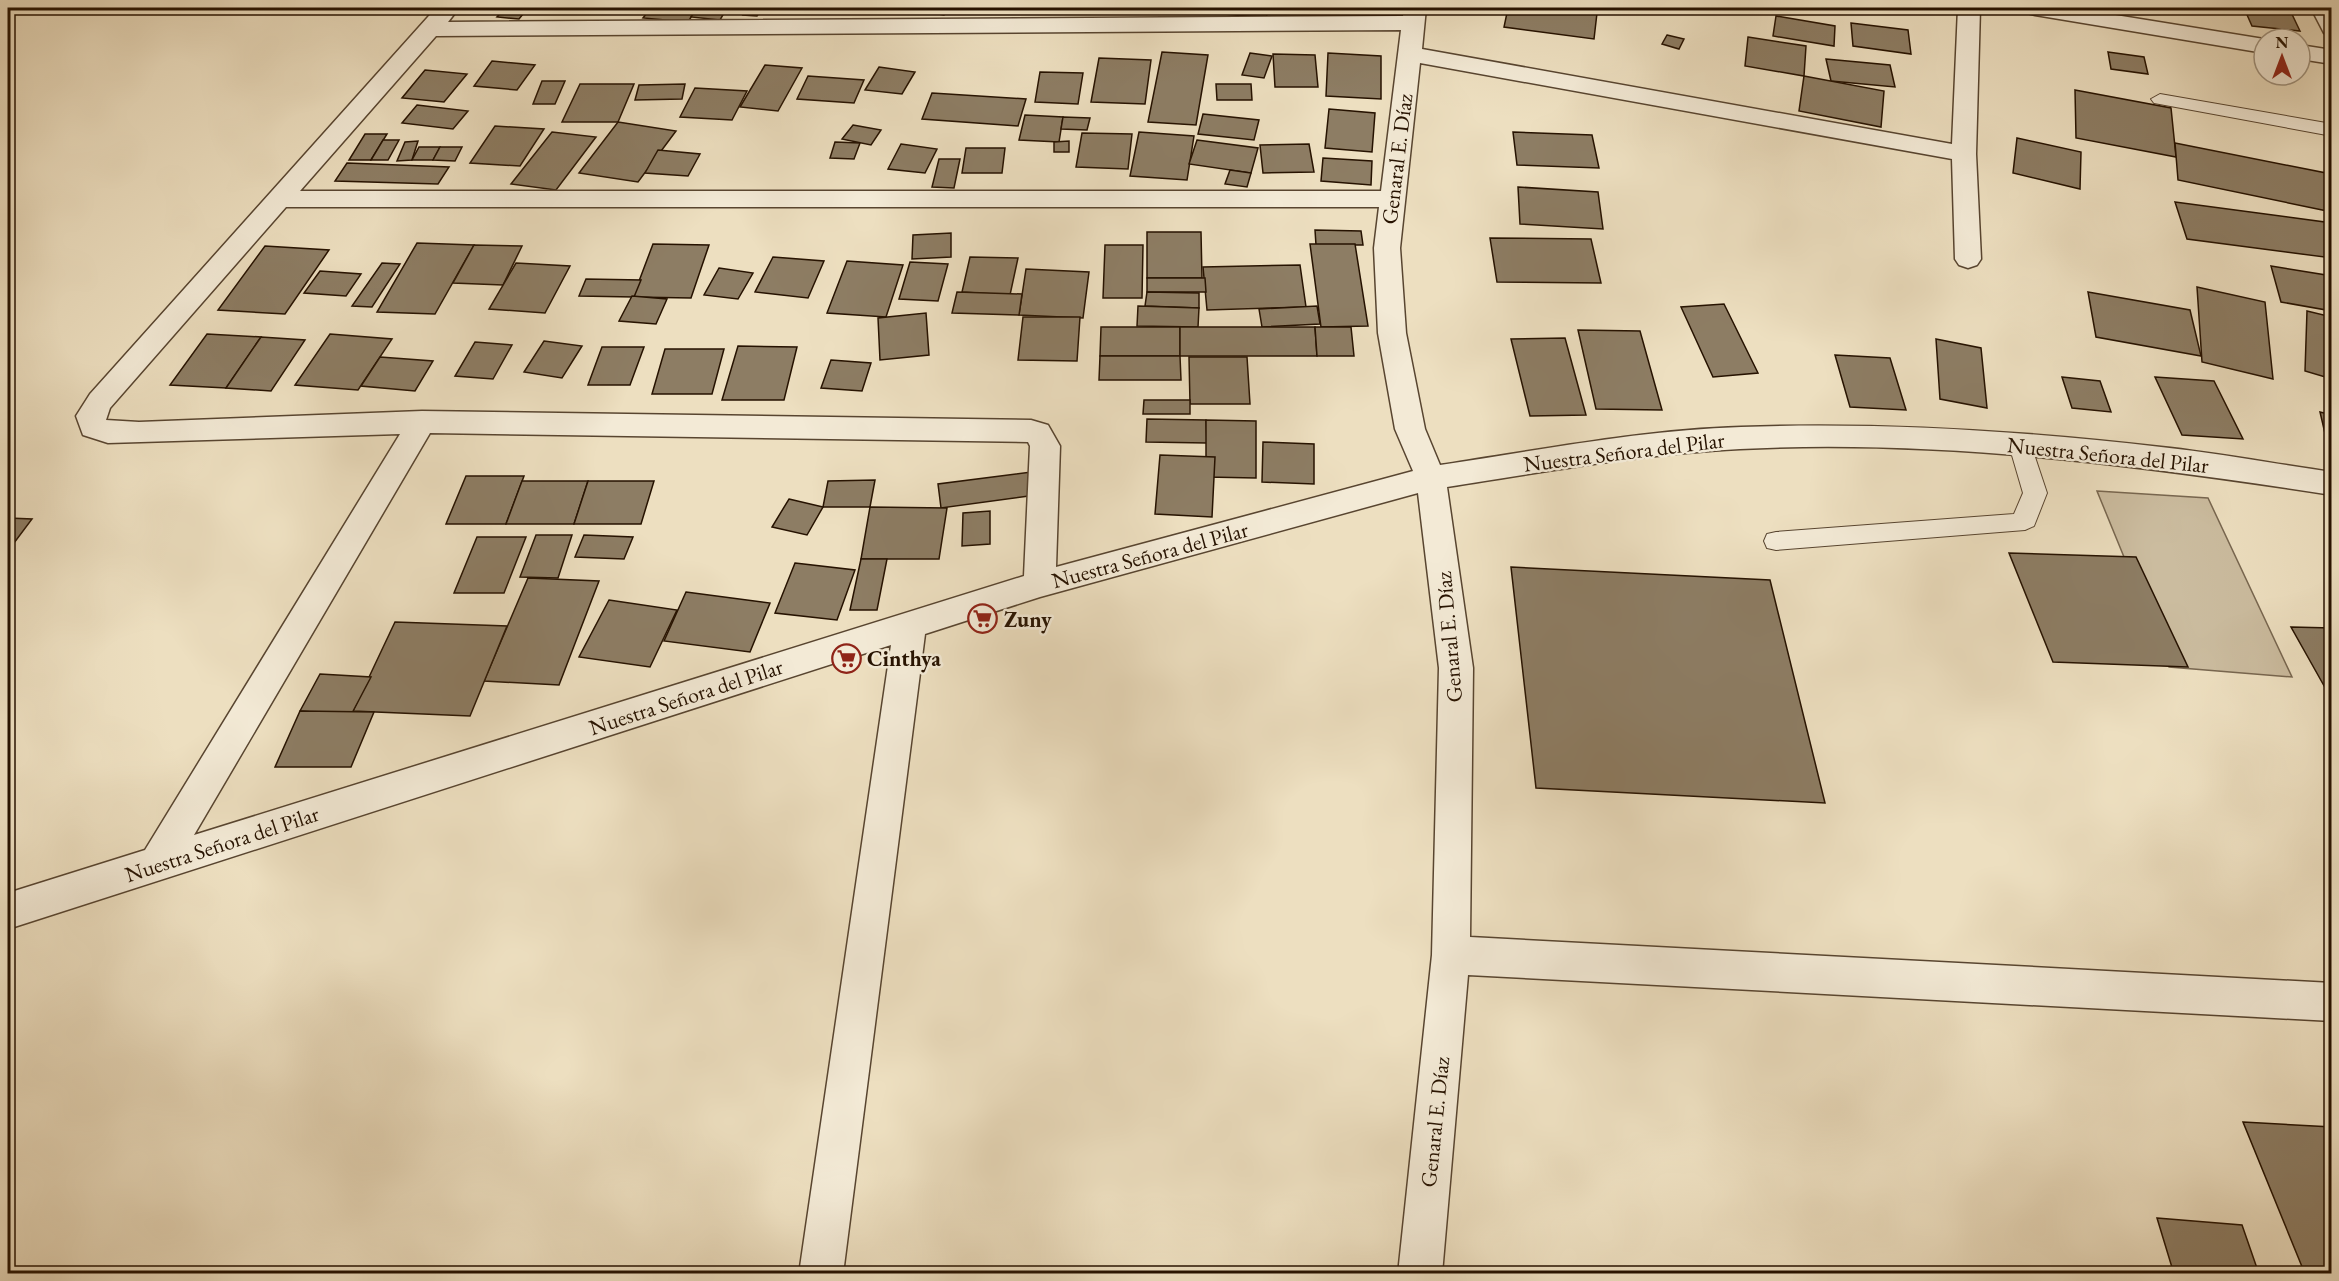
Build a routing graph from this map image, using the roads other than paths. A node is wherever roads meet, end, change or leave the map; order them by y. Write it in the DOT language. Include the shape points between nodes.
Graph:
graph roads {
  1 [pos="448,8"];
  2 [pos="1969,8"];
  3 [pos="2035,8"];
  4 [pos="2322,8"];
  5 [pos="1414,15"];
  6 [pos="2331,28"];
  7 [pos="428,29"];
  8 [pos="2252,44"];
  9 [pos="1411,54"];
  10 [pos="2312,54"];
  11 [pos="2331,57"];
  12 [pos="2160,99"];
  13 [pos="2331,130"];
  14 [pos="1964,154"];
  15 [pos="279,199"];
  16 [pos="1391,199"];
  17 [pos="1968,259"];
  18 [pos="422,422"];
  19 [pos="2020,445"];
  20 [pos="1431,478"];
  21 [pos="2331,484"];
  22 [pos="1776,541"];
  23 [pos="1040,584"];
  24 [pos="910,626"];
  25 [pos="157,864"];
  26 [pos="8,911"];
  27 [pos="1451,955"];
  28 [pos="2331,1002"];
  29 [pos="821,1274"];
  30 [pos="1420,1274"];
  1 -- 7 [label="street"];
  2 -- 14 [label="street"];
  3 -- 8 [label="street"];
  4 -- 6 [label="street"];
  5 -- 7 [label="street"];
  5 -- 9 [label="street, Genaral E. Díaz"];
  7 -- 15 [label="street"];
  9 -- 14 [label="street"];
  9 -- 16 [label="street, Genaral E. Díaz"];
  10 -- 11 [label="street"];
  12 -- 13 [label="lane"];
  14 -- 17 [label="street"];
  15 -- 16 [label="street"];
  15 -- 18 [label="street" via="100,401 91,416 93,427 140,434"];
  16 -- 20 [label="street, Genaral E. Díaz" via="1387,248 1392,333 1410,429"];
  18 -- 23 [label="street" via="1031,430 1045,446"];
  18 -- 25 [label="street"];
  19 -- 20 [label="street, Nuestra Señora del Pilar" via="1882,438 1740,438 1631,448"];
  19 -- 21 [label="street, Nuestra Señora del Pilar" via="2163,458"];
  19 -- 22 [label="lane" via="2036,493 2026,519 2017,523"];
  20 -- 23 [label="street, Nuestra Señora del Pilar"];
  20 -- 27 [label="street, Genaral E. Díaz" via="1456,668"];
  23 -- 24 [label="street, Nuestra Señora del Pilar"];
  24 -- 25 [label="street, Nuestra Señora del Pilar"];
  24 -- 29 [label="street"];
  25 -- 26 [label="street, Nuestra Señora del Pilar"];
  27 -- 28 [label="street"];
  27 -- 30 [label="street, Genaral E. Díaz"];
}
